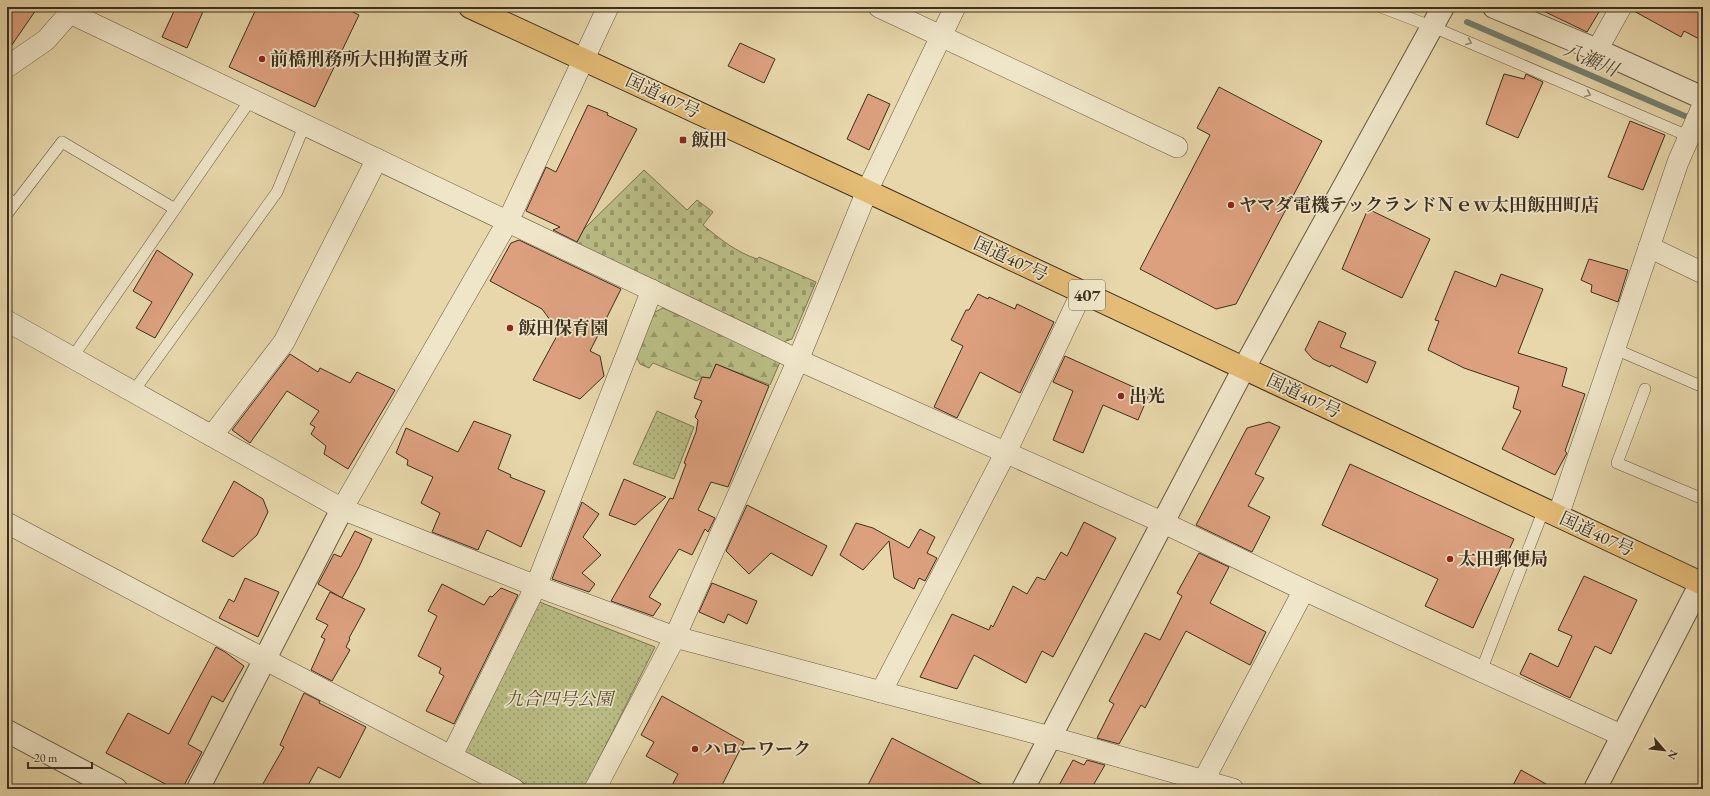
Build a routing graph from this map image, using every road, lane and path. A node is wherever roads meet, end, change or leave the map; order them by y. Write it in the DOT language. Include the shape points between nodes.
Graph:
graph roads {
  1 [pos="470,7"];
  2 [pos="608,7"];
  3 [pos="879,7"];
  4 [pos="955,7"];
  5 [pos="1381,7"];
  6 [pos="1443,7"];
  7 [pos="1494,7"];
  8 [pos="1621,7"];
  9 [pos="72,10"];
  10 [pos="1433,27"];
  11 [pos="942,36"];
  12 [pos="1597,50"];
  13 [pos="583,60"];
  14 [pos="7,67"];
  15 [pos="251,99"];
  16 [pos="1703,103"];
  17 [pos="305,124"];
  18 [pos="1689,135"];
  19 [pos="1178,147"];
  20 [pos="377,159"];
  21 [pos="867,191"];
  22 [pos="10,200"];
  23 [pos="176,209"];
  24 [pos="7,214"];
  25 [pos="508,221"];
  26 [pos="1650,247"];
  27 [pos="1703,272"];
  28 [pos="652,290"];
  29 [pos="1082,292"];
  30 [pos="7,321"];
  31 [pos="1614,349"];
  32 [pos="72,358"];
  33 [pos="798,360"];
  34 [pos="1244,368"];
  35 [pos="1703,387"];
  36 [pos="1646,389"];
  37 [pos="133,392"];
  38 [pos="212,436"];
  39 [pos="1006,452"];
  40 [pos="1703,498"];
  41 [pos="342,509"];
  42 [pos="1551,512"];
  43 [pos="7,523"];
  44 [pos="1164,523"];
  45 [pos="1702,583"];
  46 [pos="536,586"];
  47 [pos="1304,590"];
  48 [pos="675,637"];
  49 [pos="264,659"];
  50 [pos="1481,671"];
  51 [pos="881,692"];
  52 [pos="7,731"];
  53 [pos="1622,736"];
  54 [pos="1050,738"];
  55 [pos="452,756"];
  56 [pos="1201,785"];
  57 [pos="116,789"];
  58 [pos="198,789"];
  59 [pos="514,789"];
  60 [pos="596,789"];
  61 [pos="1023,789"];
  62 [pos="1233,789"];
  63 [pos="1595,789"];
  1 -- 13 [label="highway, 国道407号 / 407"];
  2 -- 13 [label="street"];
  3 -- 11 [label="street"];
  4 -- 11 [label="street"];
  5 -- 10 [label="lane"];
  6 -- 10 [label="street"];
  7 -- 12 [label="street"];
  8 -- 12 [label="street"];
  9 -- 14 [label="street" via="46,40"];
  9 -- 15 [label="street"];
  10 -- 18 [label="lane, one-way"];
  10 -- 34 [label="street"];
  11 -- 19 [label="street"];
  11 -- 21 [label="street"];
  12 -- 16 [label="street"];
  13 -- 21 [label="highway, 国道407号 / 407"];
  13 -- 25 [label="street"];
  15 -- 17 [label="street"];
  15 -- 23 [label="lane"];
  16 -- 18 [label="street"];
  17 -- 20 [label="street"];
  17 -- 37 [label="lane" via="277,192"];
  18 -- 26 [label="street"];
  20 -- 25 [label="street"];
  20 -- 38 [label="street" via="284,342"];
  21 -- 29 [label="highway, 国道407号 / 407"];
  21 -- 33 [label="street"];
  22 -- 23 [label="lane" via="62,142"];
  22 -- 24 [label="lane"];
  23 -- 32 [label="lane"];
  25 -- 28 [label="street"];
  25 -- 41 [label="street"];
  26 -- 27 [label="street"];
  26 -- 31 [label="street"];
  28 -- 33 [label="street"];
  28 -- 46 [label="street"];
  29 -- 34 [label="highway, 国道407号 / 407"];
  29 -- 39 [label="street"];
  30 -- 32 [label="street"];
  31 -- 35 [label="lane"];
  31 -- 42 [label="street"];
  32 -- 37 [label="street"];
  33 -- 39 [label="street"];
  33 -- 48 [label="street"];
  34 -- 42 [label="highway, 国道407号 / 407"];
  34 -- 44 [label="street"];
  36 -- 40 [label="lane" via="1618,463"];
  37 -- 38 [label="street"];
  38 -- 41 [label="street"];
  39 -- 44 [label="street"];
  39 -- 51 [label="street"];
  41 -- 46 [label="street"];
  41 -- 49 [label="street"];
  42 -- 45 [label="highway, 国道407号 / 407"];
  42 -- 50 [label="lane"];
  43 -- 49 [label="street"];
  44 -- 47 [label="street"];
  44 -- 54 [label="street"];
  45 -- 53 [label="street"];
  46 -- 48 [label="street"];
  46 -- 55 [label="street"];
  47 -- 50 [label="street"];
  47 -- 56 [label="street"];
  48 -- 51 [label="street"];
  48 -- 60 [label="street"];
  49 -- 55 [label="street"];
  49 -- 58 [label="street"];
  50 -- 53 [label="street"];
  51 -- 54 [label="street"];
  52 -- 57 [label="street"];
  53 -- 63 [label="street"];
  54 -- 56 [label="street"];
  54 -- 61 [label="street"];
  55 -- 59 [label="street"];
  56 -- 62 [label="street"];
}
